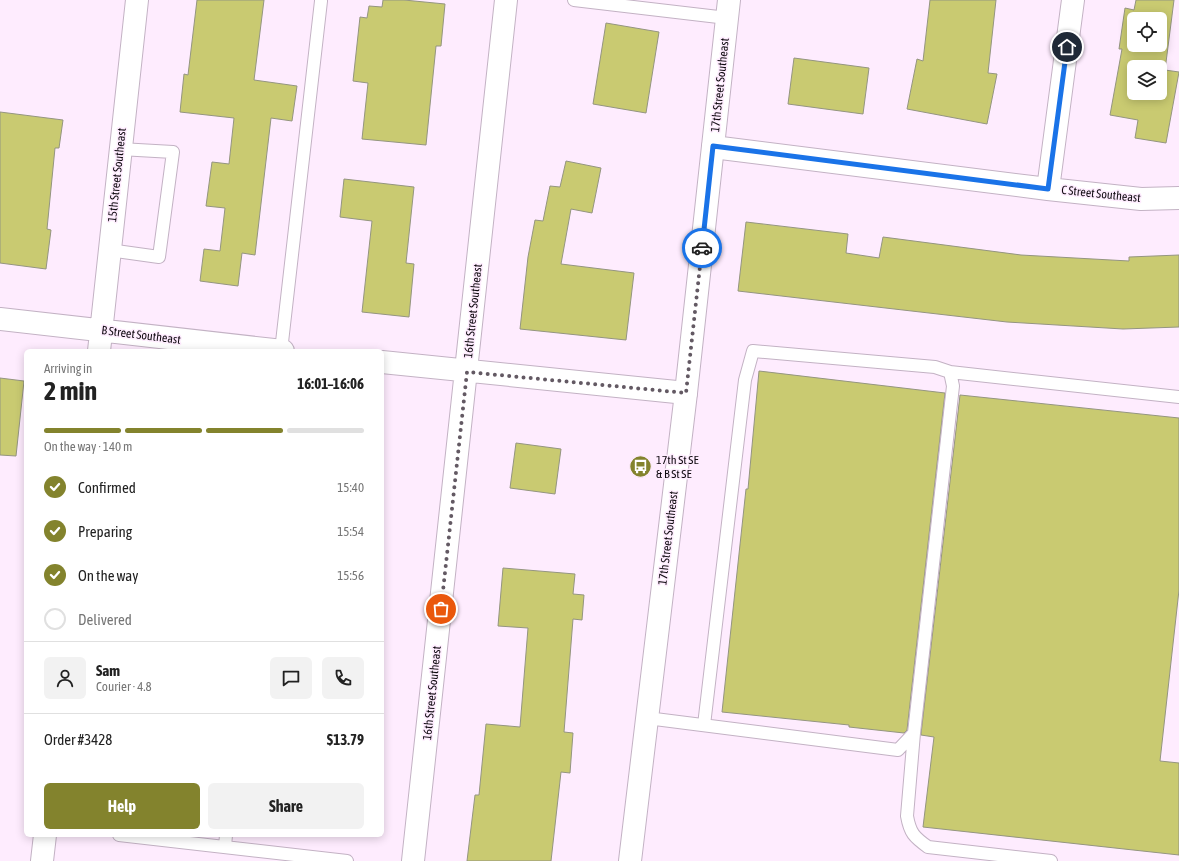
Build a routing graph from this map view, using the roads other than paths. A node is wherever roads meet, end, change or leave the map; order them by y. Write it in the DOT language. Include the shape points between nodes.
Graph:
graph roads {
  1 [pos="137,0"];
  2 [pos="506,0"];
  3 [pos="574,0"];
  4 [pos="1073,0"];
  5 [pos="321,1"];
  6 [pos="728,9"];
  7 [pos="713,146"];
  8 [pos="120,149"];
  9 [pos="1048,189"];
  10 [pos="1179,198"];
  11 [pos="109,250"];
  12 [pos="0,319"];
  13 [pos="100,340"];
  14 [pos="249,349"];
  15 [pos="282,349"];
  16 [pos="384,362"];
  17 [pos="467,372"];
  18 [pos="950,372"];
  19 [pos="686,393"];
  20 [pos="1179,397"];
  21 [pos="647,718"];
  22 [pos="704,725"];
  23 [pos="914,734"];
  24 [pos="45,837"];
  25 [pos="154,837"];
  26 [pos="225,841"];
  27 [pos="42,861"];
  28 [pos="347,861"];
  29 [pos="413,861"];
  30 [pos="630,861"];
  31 [pos="1051,861"];
  1 -- 8 [label="street, 15th Street Southeast"];
  2 -- 17 [label="street, 16th Street Southeast"];
  3 -- 6 [label="lane"];
  4 -- 9 [label="street"];
  5 -- 15 [label="lane"];
  6 -- 7 [label="street, 17th Street Southeast"];
  7 -- 9 [label="street, C Street Southeast"];
  7 -- 19 [label="street, 17th Street Southeast"];
  8 -- 11 [label="street, 15th Street Southeast"];
  8 -- 11 [label="lane" via="173,152 159,257"];
  9 -- 10 [label="street, C Street Southeast" via="1141,199"];
  11 -- 13 [label="street, 15th Street Southeast"];
  12 -- 13 [label="street, B Street Southeast"];
  13 -- 14 [label="street, B Street Southeast"];
  16 -- 17 [label="street"];
  17 -- 19 [label="street"];
  17 -- 29 [label="street, 16th Street Southeast"];
  18 -- 20 [label="lane"];
  18 -- 22 [label="lane" via="935,367 753,351 745,380"];
  18 -- 23 [label="lane" via="953,386"];
  19 -- 21 [label="street, 17th Street Southeast"];
  21 -- 22 [label="lane"];
  21 -- 30 [label="street, 17th Street Southeast"];
  22 -- 23 [label="lane" via="898,750"];
  23 -- 31 [label="lane" via="907,816 914,837 928,847"];
  24 -- 27 [label="street"];
  25 -- 26 [label="lane"];
  26 -- 28 [label="lane"];
}
